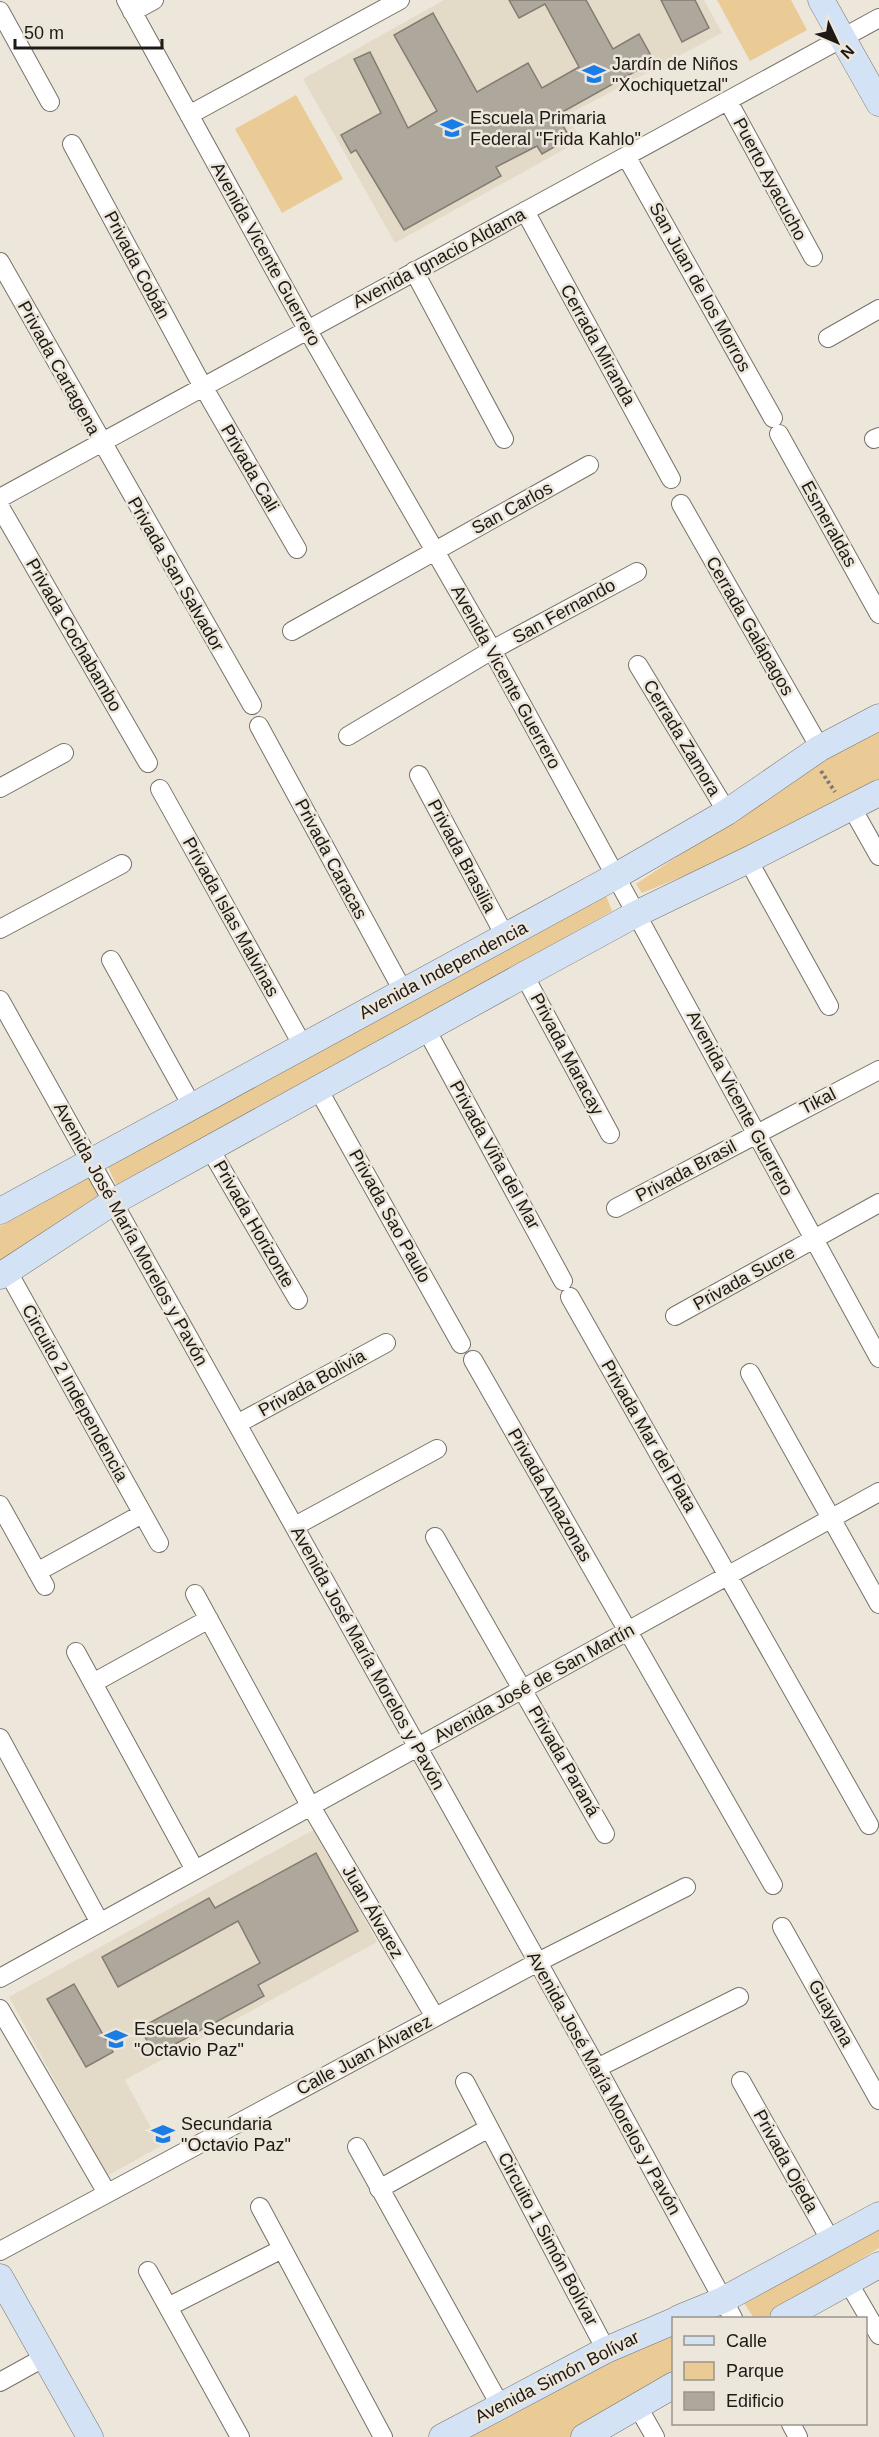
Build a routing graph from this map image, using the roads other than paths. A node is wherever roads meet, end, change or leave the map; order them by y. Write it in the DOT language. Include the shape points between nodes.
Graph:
graph roads {
  1 [pos="154,0"];
  2 [pos="400,0"];
  3 [pos="820,0"];
  4 [pos="129,6"];
  5 [pos="0,11"];
  6 [pos="879,18"];
  7 [pos="843,39"];
  8 [pos="728,101"];
  9 [pos="50,102"];
  10 [pos="879,103"];
  11 [pos="189,115"];
  12 [pos="72,144"];
  13 [pos="626,156"];
  14 [pos="525,211"];
  15 [pos="813,257"];
  16 [pos="0,262"];
  17 [pos="414,271"];
  18 [pos="879,309"];
  19 [pos="307,329"];
  20 [pos="828,338"];
  21 [pos="202,387"];
  22 [pos="776,426"];
  23 [pos="504,440"];
  24 [pos="101,443"];
  25 [pos="589,465"];
  26 [pos="671,479"];
  27 [pos="0,498"];
  28 [pos="681,504"];
  29 [pos="0,507"];
  30 [pos="297,549"];
  31 [pos="435,551"];
  32 [pos="637,572"];
  33 [pos="879,614"];
  34 [pos="292,631"];
  35 [pos="492,650"];
  36 [pos="638,665"];
  37 [pos="252,705"];
  38 [pos="879,717"];
  39 [pos="259,726"];
  40 [pos="348,736"];
  41 [pos="815,752"];
  42 [pos="64,753"];
  43 [pos="148,764"];
  44 [pos="420,775"];
  45 [pos="0,788"];
  46 [pos="160,789"];
  47 [pos="879,793"];
  48 [pos="849,809"];
  49 [pos="727,812"];
  50 [pos="879,856"];
  51 [pos="748,860"];
  52 [pos="122,864"];
  53 [pos="616,876"];
  54 [pos="636,914"];
  55 [pos="0,929"];
  56 [pos="505,936"];
  57 [pos="111,960"];
  58 [pos="524,975"];
  59 [pos="403,991"];
  60 [pos="0,1000"];
  61 [pos="829,1006"];
  62 [pos="426,1029"];
  63 [pos="303,1046"];
  64 [pos="879,1070"];
  65 [pos="318,1089"];
  66 [pos="192,1106"];
  67 [pos="757,1133"];
  68 [pos="610,1134"];
  69 [pos="210,1149"];
  70 [pos="91,1161"];
  71 [pos="113,1202"];
  72 [pos="879,1203"];
  73 [pos="616,1208"];
  74 [pos="0,1211"];
  75 [pos="812,1238"];
  76 [pos="4,1274"];
  77 [pos="567,1289"];
  78 [pos="298,1300"];
  79 [pos="675,1316"];
  80 [pos="386,1343"];
  81 [pos="461,1344"];
  82 [pos="879,1358"];
  83 [pos="473,1360"];
  84 [pos="750,1373"];
  85 [pos="237,1424"];
  86 [pos="438,1449"];
  87 [pos="879,1492"];
  88 [pos="0,1505"];
  89 [pos="142,1514"];
  90 [pos="831,1518"];
  91 [pos="295,1526"];
  92 [pos="435,1537"];
  93 [pos="159,1543"];
  94 [pos="728,1575"];
  95 [pos="195,1594"];
  96 [pos="879,1604"];
  97 [pos="209,1619"];
  98 [pos="628,1631"];
  99 [pos="76,1652"];
  100 [pos="93,1683"];
  101 [pos="522,1689"];
  102 [pos="0,1737"];
  103 [pos="417,1747"];
  104 [pos="311,1806"];
  105 [pos="869,1826"];
  106 [pos="605,1834"];
  107 [pos="195,1870"];
  108 [pos="774,1885"];
  109 [pos="686,1887"];
  110 [pos="100,1923"];
  111 [pos="782,1927"];
  112 [pos="538,1962"];
  113 [pos="0,1978"];
  114 [pos="739,1997"];
  115 [pos="0,2008"];
  116 [pos="435,2017"];
  117 [pos="597,2068"];
  118 [pos="741,2081"];
  119 [pos="465,2082"];
  120 [pos="879,2100"];
  121 [pos="489,2128"];
  122 [pos="357,2147"];
  123 [pos="379,2189"];
  124 [pos="107,2193"];
  125 [pos="260,2207"];
  126 [pos="879,2215"];
  127 [pos="831,2241"];
  128 [pos="282,2248"];
  129 [pos="0,2251"];
  130 [pos="879,2265"];
  131 [pos="148,2271"];
  132 [pos="0,2277"];
  133 [pos="848,2282"];
  134 [pos="168,2307"];
  135 [pos="728,2309"];
  136 [pos="689,2317"];
  137 [pos="787,2317"];
  138 [pos="672,2322"];
  139 [pos="879,2336"];
  140 [pos="606,2350"];
  141 [pos="45,2357"];
  142 [pos="0,2382"];
  143 [pos="672,2386"];
  144 [pos="500,2404"];
  145 [pos="638,2407"];
  146 [pos="90,2437"];
  147 [pos="240,2437"];
  148 [pos="382,2437"];
  149 [pos="442,2437"];
  150 [pos="584,2437"];
  151 [pos="655,2437"];
  1 -- 4 [label="street"];
  2 -- 11 [label="street"];
  3 -- 7 [label="main road"];
  4 -- 11 [label="street, Avenida Vicente Guerrero"];
  5 -- 9 [label="street"];
  6 -- 7 [label="street, Avenida Ignacio Aldama"];
  7 -- 8 [label="street, Avenida Ignacio Aldama"];
  7 -- 10 [label="main road"];
  8 -- 13 [label="street, Avenida Ignacio Aldama"];
  8 -- 15 [label="street, Puerto Ayacucho"];
  11 -- 19 [label="street, Avenida Vicente Guerrero"];
  12 -- 21 [label="street, Privada Cobán"];
  13 -- 14 [label="street, Avenida Ignacio Aldama"];
  13 -- 22 [label="street, San Juan de los Morros"];
  14 -- 17 [label="street, Avenida Ignacio Aldama"];
  14 -- 26 [label="street, Cerrada Miranda"];
  16 -- 24 [label="street, Privada Cartagena"];
  17 -- 19 [label="street, Avenida Ignacio Aldama"];
  17 -- 23 [label="street"];
  18 -- 20 [label="street"];
  19 -- 21 [label="street, Avenida Ignacio Aldama"];
  19 -- 31 [label="street, Avenida Vicente Guerrero"];
  21 -- 24 [label="street, Avenida Ignacio Aldama"];
  21 -- 30 [label="street, Privada Cali"];
  22 -- 33 [label="street, Esmeraldas"];
  24 -- 27 [label="street, Avenida Ignacio Aldama"];
  24 -- 37 [label="street, Privada San Salvador"];
  25 -- 31 [label="street, San Carlos"];
  28 -- 41 [label="street, Cerrada Galápagos"];
  29 -- 43 [label="street, Privada Cochabambo"];
  31 -- 34 [label="street, San Carlos"];
  31 -- 35 [label="street, Avenida Vicente Guerrero"];
  32 -- 35 [label="street, San Fernando"];
  35 -- 40 [label="street, San Fernando"];
  35 -- 53 [label="street, Avenida Vicente Guerrero"];
  36 -- 49 [label="street, Cerrada Zamora"];
  38 -- 41 [label="main road, Avenida Independencia"];
  39 -- 59 [label="street, Privada Caracas"];
  41 -- 49 [label="main road, Avenida Independencia"];
  42 -- 45 [label="street"];
  44 -- 56 [label="street, Privada Brasilia"];
  46 -- 63 [label="street, Privada Islas Malvinas"];
  47 -- 48 [label="main road"];
  48 -- 50 [label="street"];
  48 -- 51 [label="main road"];
  49 -- 53 [label="main road, Avenida Independencia"];
  51 -- 54 [label="main road"];
  51 -- 61 [label="street"];
  52 -- 55 [label="street"];
  53 -- 54 [label="street, Avenida Vicente Guerrero"];
  53 -- 56 [label="main road, Avenida Independencia"];
  54 -- 58 [label="main road"];
  54 -- 67 [label="street, Avenida Vicente Guerrero"];
  56 -- 59 [label="main road, Avenida Independencia"];
  57 -- 66 [label="street"];
  58 -- 62 [label="main road"];
  58 -- 68 [label="street, Privada Maracay"];
  59 -- 63 [label="main road, Avenida Independencia"];
  60 -- 70 [label="street, Avenida José María Morelos y Pavón"];
  62 -- 65 [label="main road"];
  62 -- 77 [label="street, Privada Viña del Mar"];
  63 -- 66 [label="main road, Avenida Independencia"];
  64 -- 67 [label="street, Tikal"];
  65 -- 69 [label="main road"];
  65 -- 81 [label="street, Privada Sao Paulo"];
  66 -- 70 [label="main road, Avenida Independencia"];
  67 -- 73 [label="street, Privada Brasil"];
  67 -- 75 [label="street, Avenida Vicente Guerrero"];
  69 -- 71 [label="main road"];
  69 -- 78 [label="street, Privada Horizonte"];
  70 -- 71 [label="street, Avenida José María Morelos y Pavón"];
  70 -- 74 [label="main road, Avenida Independencia"];
  71 -- 76 [label="main road"];
  71 -- 85 [label="street, Avenida José María Morelos y Pavón"];
  72 -- 75 [label="street, Privada Sucre"];
  75 -- 79 [label="street, Privada Sucre"];
  75 -- 82 [label="street, Avenida Vicente Guerrero"];
  76 -- 89 [label="street, Circuito 2 Independencia"];
  77 -- 94 [label="street, Privada Mar del Plata"];
  80 -- 85 [label="street, Privada Bolivia"];
  83 -- 98 [label="street, Privada Amazonas"];
  84 -- 90 [label="street"];
  85 -- 91 [label="street, Avenida José María Morelos y Pavón"];
  86 -- 91 [label="street"];
  87 -- 90 [label="street, Avenida José de San Martín"];
  88 -- 89 [label="street" via="41,1579"];
  89 -- 93 [label="street, Circuito 2 Independencia"];
  90 -- 94 [label="street, Avenida José de San Martín"];
  90 -- 96 [label="street"];
  91 -- 103 [label="street, Avenida José María Morelos y Pavón"];
  92 -- 101 [label="street, Privada Paraná"];
  94 -- 98 [label="street, Avenida José de San Martín"];
  94 -- 105 [label="street, Privada Mar del Plata"];
  95 -- 97 [label="street, Juan Álvarez"];
  97 -- 100 [label="street"];
  97 -- 104 [label="street, Juan Álvarez"];
  98 -- 101 [label="street, Avenida José de San Martín"];
  98 -- 108 [label="street, Privada Amazonas"];
  99 -- 100 [label="street"];
  100 -- 107 [label="street"];
  101 -- 103 [label="street, Avenida José de San Martín"];
  101 -- 106 [label="street, Privada Paraná"];
  102 -- 110 [label="street"];
  103 -- 104 [label="street, Avenida José de San Martín"];
  103 -- 112 [label="street, Avenida José María Morelos y Pavón"];
  104 -- 107 [label="street, Avenida José de San Martín"];
  104 -- 116 [label="street, Juan Álvarez"];
  107 -- 110 [label="street, Avenida José de San Martín"];
  109 -- 112 [label="street, Calle Juan Álvarez"];
  110 -- 113 [label="street, Avenida José de San Martín"];
  111 -- 120 [label="street, Guayana"];
  112 -- 116 [label="street, Calle Juan Álvarez"];
  112 -- 117 [label="street, Avenida José María Morelos y Pavón"];
  114 -- 117 [label="street"];
  115 -- 124 [label="street"];
  116 -- 124 [label="street, Calle Juan Álvarez"];
  117 -- 135 [label="street, Avenida José María Morelos y Pavón"];
  118 -- 127 [label="street, Privada Ojeda"];
  119 -- 121 [label="street, Circuito 1 Simón Bolívar"];
  121 -- 123 [label="street"];
  121 -- 140 [label="street, Circuito 1 Simón Bolívar"];
  122 -- 123 [label="street"];
  123 -- 144 [label="street"];
  124 -- 129 [label="street, Calle Juan Álvarez"];
  125 -- 128 [label="street"];
  126 -- 127 [label="main road"];
  127 -- 135 [label="main road"];
  128 -- 134 [label="street"];
  128 -- 148 [label="street"];
  130 -- 133 [label="main road"];
  131 -- 134 [label="street"];
  132 -- 141 [label="main road"];
  133 -- 137 [label="main road"];
  133 -- 139 [label="street"];
  134 -- 147 [label="street"];
  135 -- 136 [label="main road"];
  138 -- 140 [label="main road, Avenida Simón Bolívar"];
  140 -- 144 [label="main road, Avenida Simón Bolívar"];
  141 -- 142 [label="street"];
  141 -- 146 [label="main road"];
  143 -- 145 [label="main road"];
  144 -- 149 [label="main road, Avenida Simón Bolívar"];
  145 -- 150 [label="main road"];
  145 -- 151 [label="street"];
}
